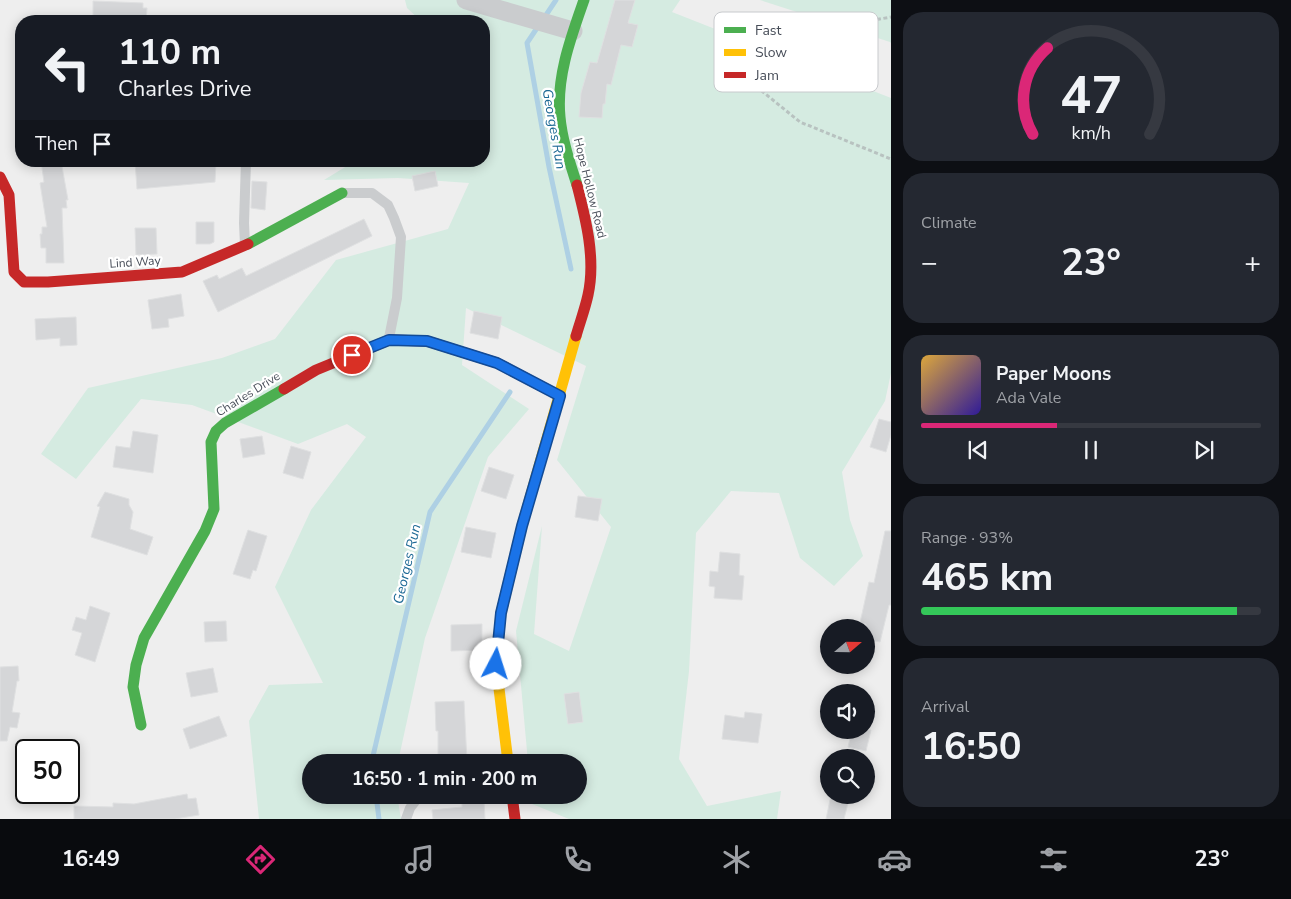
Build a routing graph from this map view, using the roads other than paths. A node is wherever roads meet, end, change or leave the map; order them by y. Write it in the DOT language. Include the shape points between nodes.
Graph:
graph roads {
  1 [pos="584,0"];
  2 [pos="473,2"];
  3 [pos="564,28"];
  4 [pos="246,167"];
  5 [pos="0,177"];
  6 [pos="342,193"];
  7 [pos="245,246"];
  8 [pos="389,340"];
  9 [pos="560,396"];
  10 [pos="141,725"];
  11 [pos="507,754"];
  12 [pos="413,804"];
  13 [pos="513,804"];
  14 [pos="406,819"];
  15 [pos="515,819"];
  1 -- 3 [label="street, Hope Hollow Road"];
  2 -- 3 [label="street"];
  3 -- 9 [label="street, Hope Hollow Road" via="560,114 588,233 591,264 588,294"];
  4 -- 7 [label="lane"];
  5 -- 7 [label="street, Lind Way" via="9,196 14,272 24,282 182,272"];
  6 -- 7 [label="street, Lind Way"];
  6 -- 8 [label="lane" via="372,192 388,205 401,237 397,298"];
  8 -- 9 [label="street, Charles Drive" via="427,341 497,363"];
  8 -- 10 [label="street, Charles Drive" via="316,370 216,431 211,442 214,509 205,531 144,638 136,664 133,687"];
  9 -- 11 [label="street, Hope Hollow Road" via="522,526 501,613 496,664"];
  12 -- 14 [label="lane"];
  13 -- 15 [label="street"];
}
